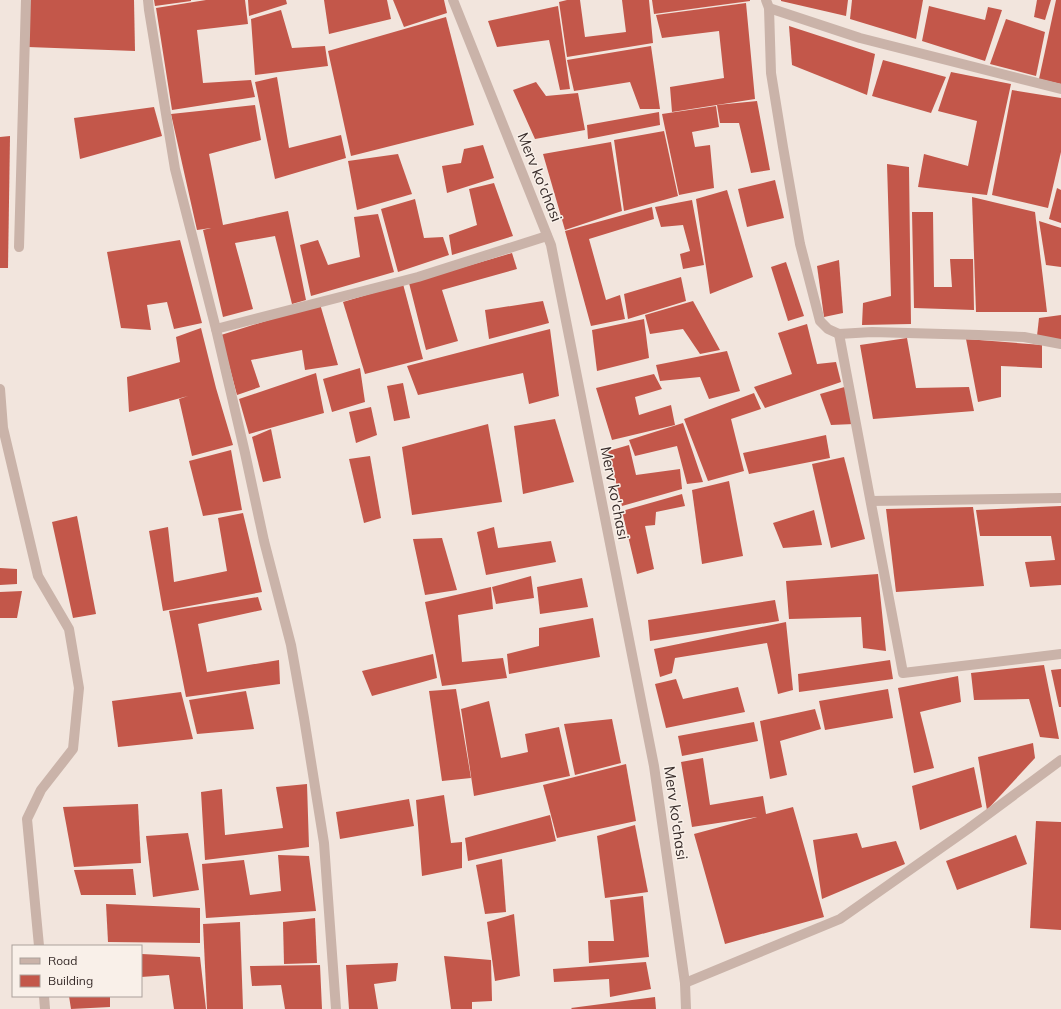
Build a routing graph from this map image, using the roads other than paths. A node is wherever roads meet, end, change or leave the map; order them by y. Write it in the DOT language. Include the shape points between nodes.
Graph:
graph roads {
  1 [pos="26,0"];
  2 [pos="148,0"];
  3 [pos="453,0"];
  4 [pos="767,4"];
  5 [pos="1061,89"];
  6 [pos="548,236"];
  7 [pos="19,247"];
  8 [pos="216,329"];
  9 [pos="840,334"];
  10 [pos="1061,344"];
  11 [pos="0,389"];
  12 [pos="1061,498"];
  13 [pos="871,500"];
  14 [pos="1061,654"];
  15 [pos="1061,760"];
  16 [pos="39,945"];
  17 [pos="685,983"];
  18 [pos="44,997"];
  19 [pos="45,1009"];
  20 [pos="336,1009"];
  21 [pos="686,1009"];
  1 -- 7 [label="street"];
  2 -- 8 [label="street" via="175,169"];
  3 -- 6 [label="street, Merv ko'chasi"];
  4 -- 5 [label="street" via="860,38"];
  4 -- 9 [label="street" via="771,73 800,244 820,321 828,329"];
  6 -- 8 [label="street" via="418,277"];
  6 -- 17 [label="street, Merv ko'chasi" via="654,766"];
  8 -- 20 [label="street" via="264,541 291,645 302,704 324,843"];
  9 -- 10 [label="street" via="872,332 986,335 1024,337"];
  9 -- 13 [label="street"];
  11 -- 16 [label="street" via="3,428 38,576 69,629 79,688 73,749 41,790 27,819"];
  12 -- 13 [label="street"];
  13 -- 14 [label="street" via="903,673"];
  15 -- 17 [label="street" via="840,919"];
  17 -- 21 [label="street, Merv ko'chasi"];
  18 -- 19 [label="street"];
}
